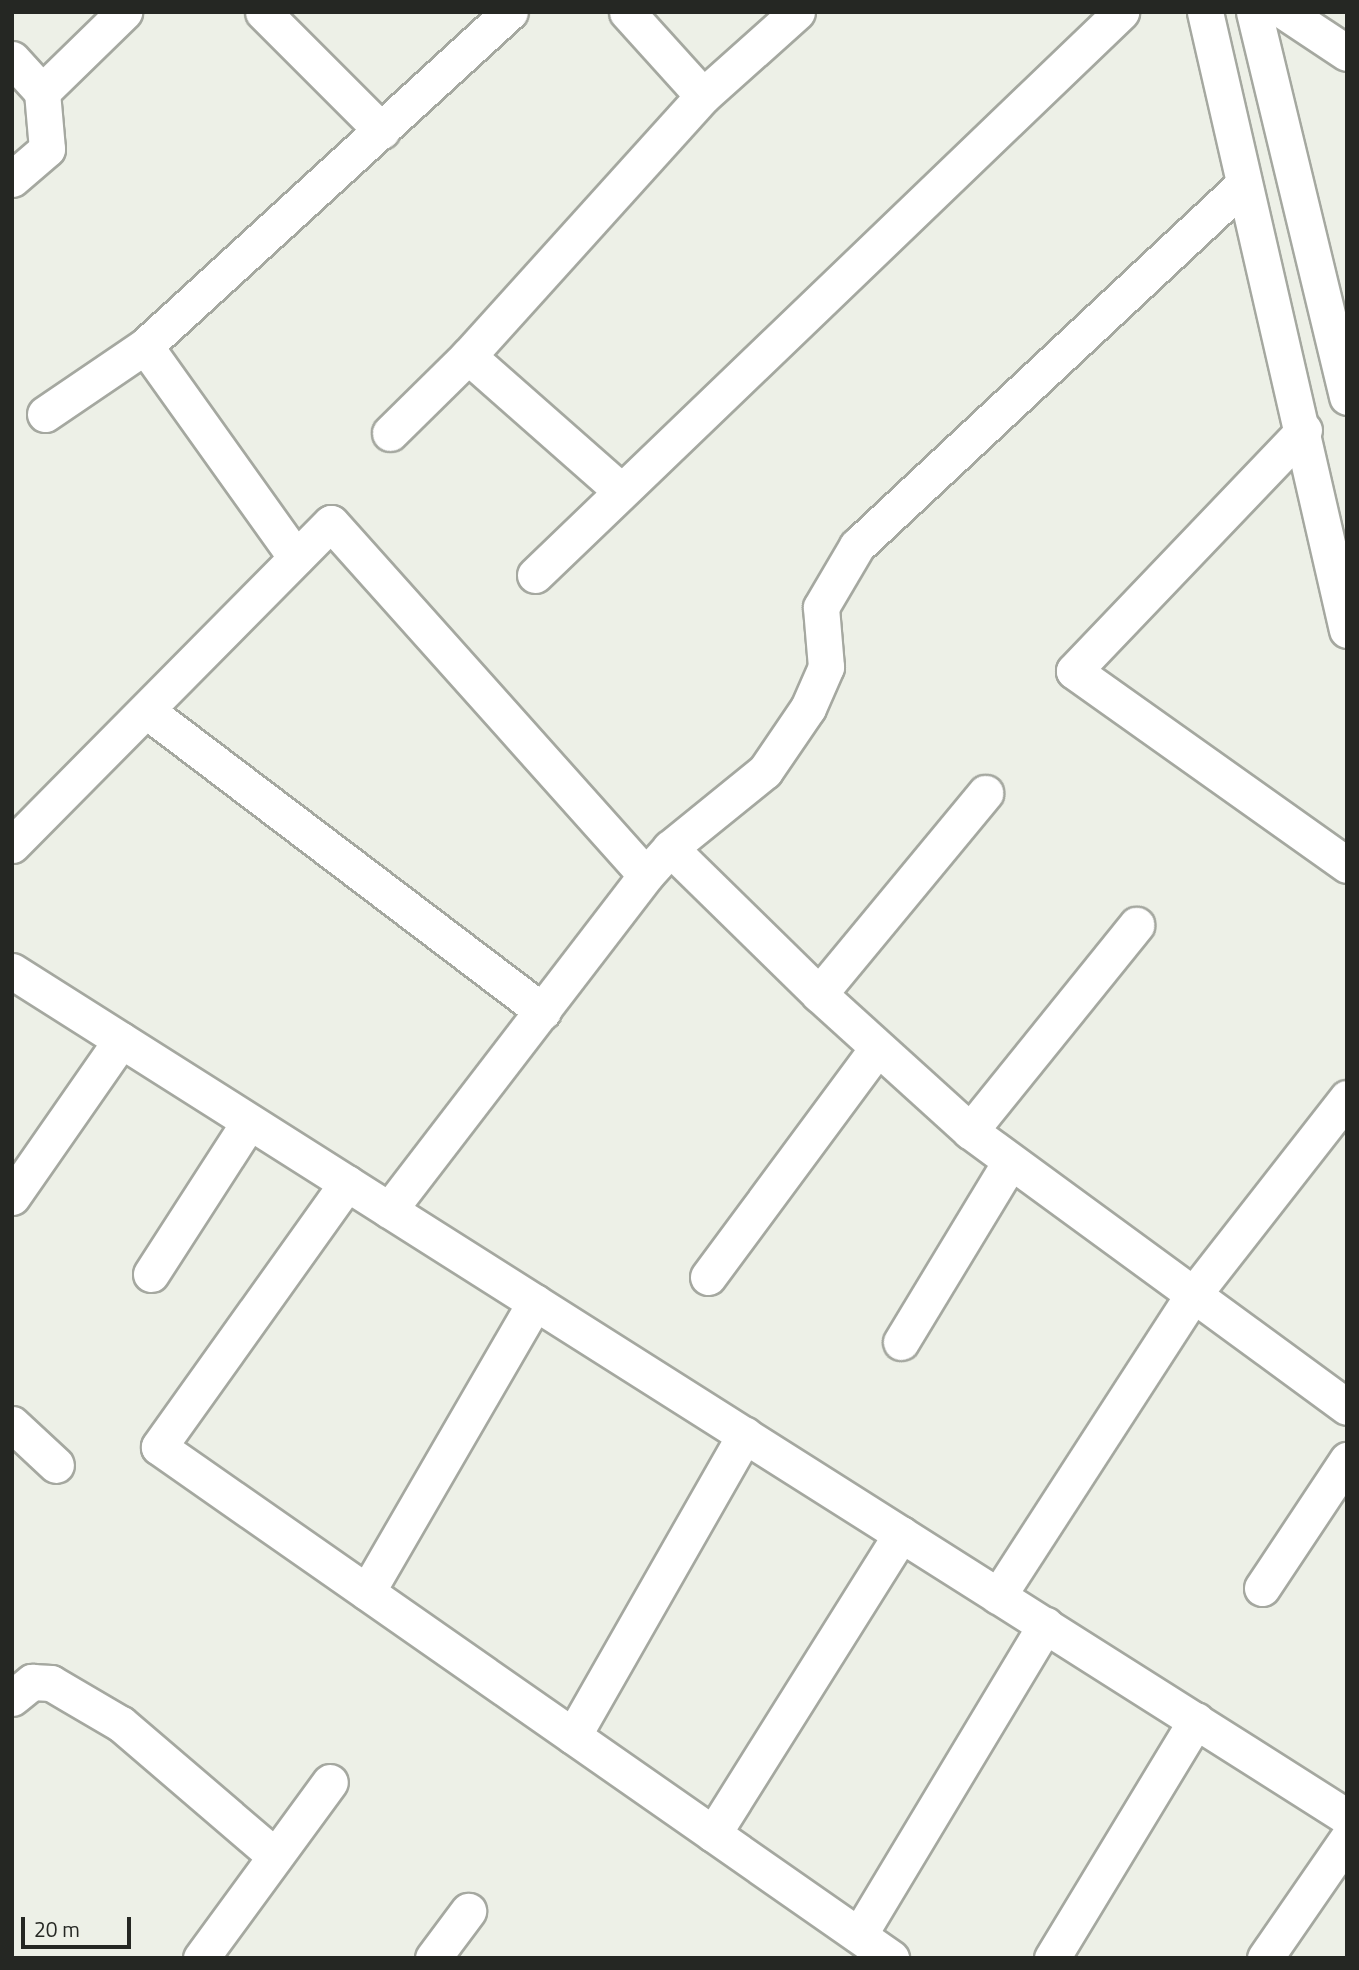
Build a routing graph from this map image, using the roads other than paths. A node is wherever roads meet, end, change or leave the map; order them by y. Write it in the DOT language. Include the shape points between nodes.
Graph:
graph roads {
  1 [pos="124,12"];
  2 [pos="263,12"];
  3 [pos="510,12"];
  4 [pos="627,12"];
  5 [pos="797,12"];
  6 [pos="1121,12"];
  7 [pos="1205,12"];
  8 [pos="1254,12"];
  9 [pos="1284,12"];
  10 [pos="1347,53"];
  11 [pos="12,59"];
  12 [pos="41,92"];
  13 [pos="703,96"];
  14 [pos="382,131"];
  15 [pos="12,179"];
  16 [pos="1243,185"];
  17 [pos="1338,299"];
  18 [pos="145,346"];
  19 [pos="468,356"];
  20 [pos="1347,397"];
  21 [pos="45,414"];
  22 [pos="1304,430"];
  23 [pos="390,433"];
  24 [pos="621,491"];
  25 [pos="296,558"];
  26 [pos="535,575"];
  27 [pos="1347,630"];
  28 [pos="147,711"];
  29 [pos="985,793"];
  30 [pos="12,845"];
  31 [pos="670,848"];
  32 [pos="1347,865"];
  33 [pos="646,875"];
  34 [pos="1136,925"];
  35 [pos="12,971"];
  36 [pos="819,994"];
  37 [pos="543,1012"];
  38 [pos="121,1040"];
  39 [pos="877,1049"];
  40 [pos="1347,1098"];
  41 [pos="249,1122"];
  42 [pos="970,1131"];
  43 [pos="1010,1162"];
  44 [pos="347,1183"];
  45 [pos="12,1198"];
  46 [pos="389,1210"];
  47 [pos="151,1274"];
  48 [pos="708,1277"];
  49 [pos="1193,1295"];
  50 [pos="535,1302"];
  51 [pos="901,1342"];
  52 [pos="1347,1407"];
  53 [pos="12,1424"];
  54 [pos="745,1436"];
  55 [pos="1347,1460"];
  56 [pos="56,1465"];
  57 [pos="901,1534"];
  58 [pos="1262,1588"];
  59 [pos="367,1592"];
  60 [pos="998,1596"];
  61 [pos="1045,1625"];
  62 [pos="12,1698"];
  63 [pos="1196,1720"];
  64 [pos="573,1736"];
  65 [pos="330,1782"];
  66 [pos="1347,1817"];
  67 [pos="713,1833"];
  68 [pos="1347,1839"];
  69 [pos="275,1856"];
  70 [pos="468,1911"];
  71 [pos="859,1935"];
  72 [pos="201,1958"];
  73 [pos="433,1958"];
  74 [pos="891,1958"];
  75 [pos="1052,1958"];
  76 [pos="1265,1958"];
  1 -- 12 [label="street"];
  2 -- 14 [label="street"];
  3 -- 14 [label="street"];
  4 -- 13 [label="street"];
  5 -- 13 [label="street"];
  6 -- 24 [label="street"];
  7 -- 16 [label="street"];
  8 -- 17 [label="street"];
  9 -- 10 [label="street"];
  11 -- 12 [label="street"];
  12 -- 15 [label="street" via="47,149"];
  13 -- 19 [label="street"];
  14 -- 18 [label="street"];
  16 -- 22 [label="street"];
  16 -- 31 [label="street" via="857,547 821,607 826,667 808,708 765,771"];
  17 -- 20 [label="street"];
  18 -- 21 [label="street"];
  18 -- 25 [label="street"];
  19 -- 23 [label="street"];
  19 -- 24 [label="street"];
  22 -- 27 [label="street"];
  22 -- 32 [label="street" via="1074,671"];
  24 -- 26 [label="street"];
  25 -- 28 [label="street"];
  25 -- 33 [label="street" via="331,523"];
  28 -- 30 [label="street"];
  28 -- 37 [label="street"];
  29 -- 36 [label="street"];
  31 -- 33 [label="street"];
  31 -- 36 [label="street"];
  33 -- 37 [label="street"];
  34 -- 42 [label="street"];
  35 -- 38 [label="street"];
  36 -- 39 [label="street"];
  37 -- 46 [label="street"];
  38 -- 41 [label="street"];
  38 -- 45 [label="street"];
  39 -- 42 [label="street"];
  39 -- 48 [label="street"];
  40 -- 49 [label="street"];
  41 -- 44 [label="street"];
  41 -- 47 [label="street"];
  42 -- 43 [label="street"];
  43 -- 49 [label="street"];
  43 -- 51 [label="street"];
  44 -- 46 [label="street"];
  44 -- 59 [label="street" via="159,1447"];
  46 -- 50 [label="street"];
  49 -- 52 [label="street"];
  49 -- 60 [label="street"];
  50 -- 54 [label="street"];
  50 -- 59 [label="street"];
  53 -- 56 [label="street"];
  54 -- 57 [label="street"];
  54 -- 64 [label="street"];
  55 -- 58 [label="street"];
  57 -- 60 [label="street"];
  57 -- 67 [label="street"];
  59 -- 64 [label="street"];
  60 -- 61 [label="street"];
  61 -- 63 [label="street"];
  61 -- 71 [label="street"];
  62 -- 69 [label="street" via="32,1682 51,1683 121,1724"];
  63 -- 66 [label="street"];
  63 -- 75 [label="street"];
  64 -- 67 [label="street"];
  65 -- 69 [label="street"];
  67 -- 71 [label="street"];
  68 -- 76 [label="street"];
  69 -- 72 [label="street"];
  70 -- 73 [label="street"];
  71 -- 74 [label="street"];
}
